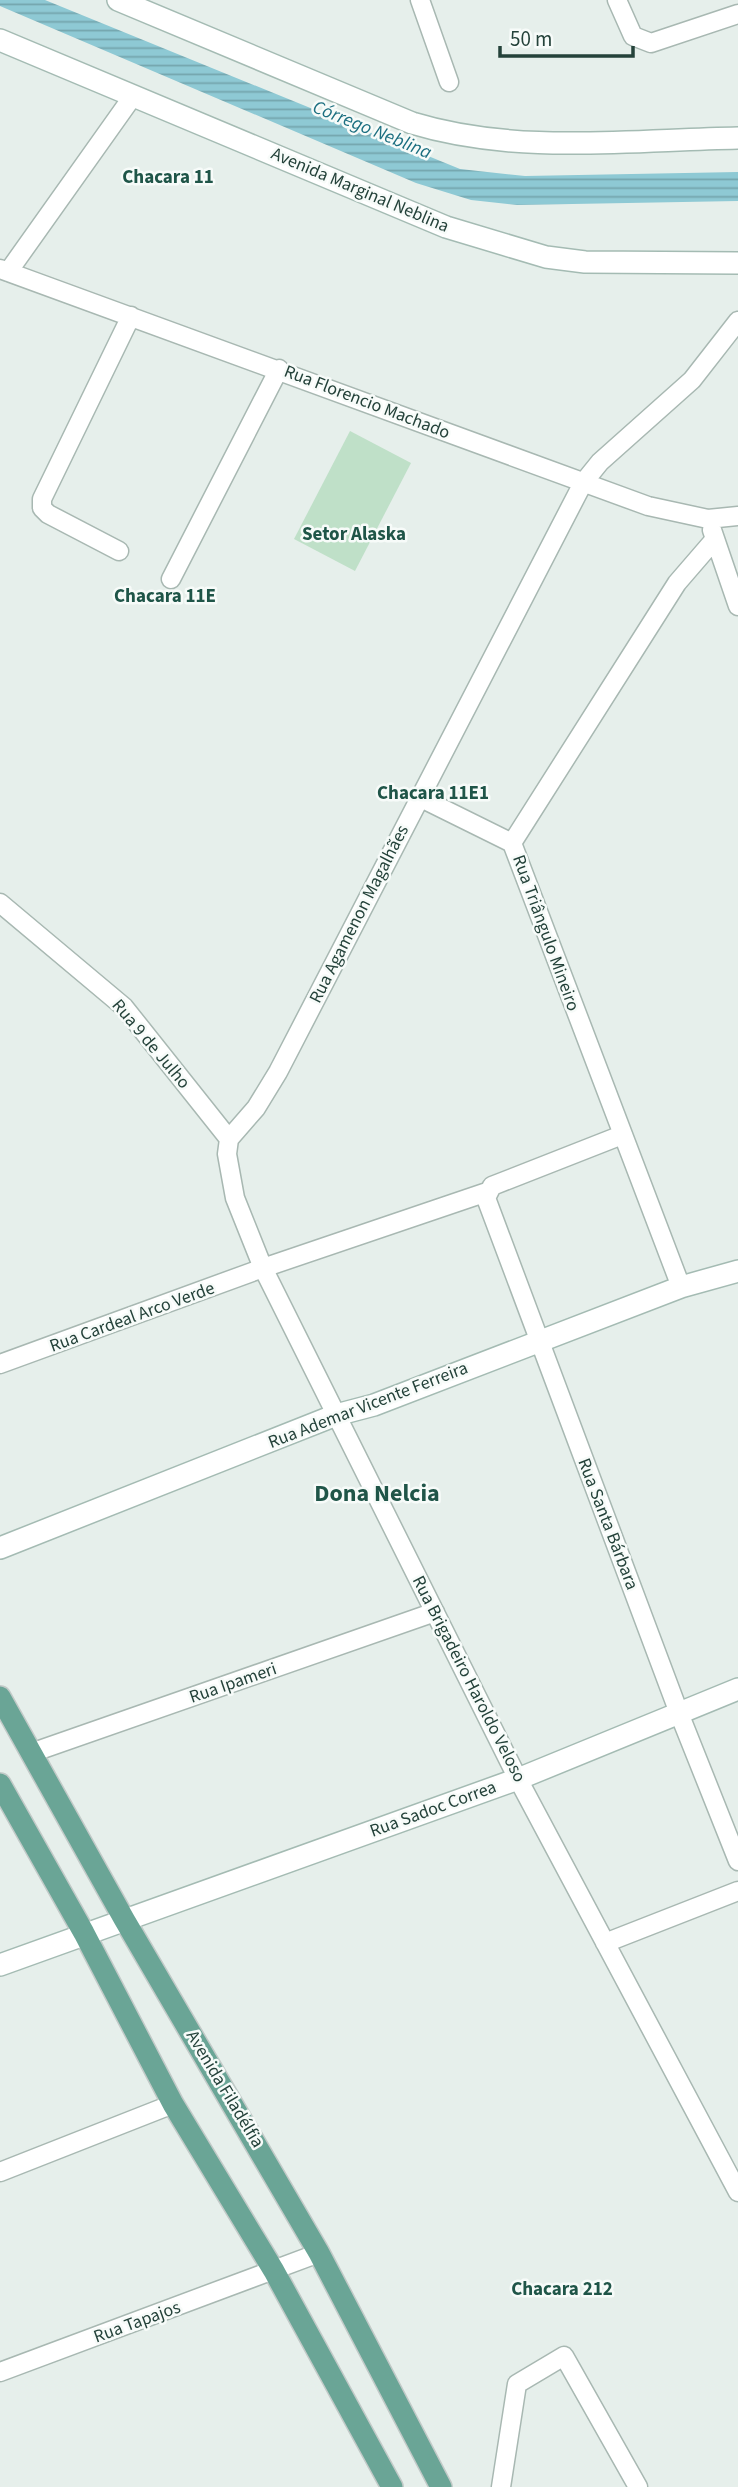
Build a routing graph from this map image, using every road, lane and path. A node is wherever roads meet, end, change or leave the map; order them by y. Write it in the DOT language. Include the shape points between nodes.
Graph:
graph roads {
  1 [pos="118,0"];
  2 [pos="420,0"];
  3 [pos="617,0"];
  4 [pos="738,14"];
  5 [pos="0,40"];
  6 [pos="449,82"];
  7 [pos="133,96"];
  8 [pos="738,138"];
  9 [pos="738,262"];
  10 [pos="4,271"];
  11 [pos="131,316"];
  12 [pos="738,321"];
  13 [pos="279,369"];
  14 [pos="583,483"];
  15 [pos="738,516"];
  16 [pos="708,519"];
  17 [pos="715,539"];
  18 [pos="119,551"];
  19 [pos="171,579"];
  20 [pos="738,606"];
  21 [pos="419,797"];
  22 [pos="512,843"];
  23 [pos="0,903"];
  24 [pos="622,1135"];
  25 [pos="228,1147"];
  26 [pos="489,1189"];
  27 [pos="262,1268"];
  28 [pos="738,1271"];
  29 [pos="681,1287"];
  30 [pos="539,1339"];
  31 [pos="0,1364"];
  32 [pos="336,1415"];
  33 [pos="0,1548"];
  34 [pos="435,1612"];
  35 [pos="738,1689"];
  36 [pos="0,1697"];
  37 [pos="679,1713"];
  38 [pos="31,1754"];
  39 [pos="518,1779"];
  40 [pos="0,1784"];
  41 [pos="738,1861"];
  42 [pos="738,1891"];
  43 [pos="124,1919"];
  44 [pos="84,1933"];
  45 [pos="605,1943"];
  46 [pos="0,1965"];
  47 [pos="173,2104"];
  48 [pos="0,2172"];
  49 [pos="738,2190"];
  50 [pos="319,2253"];
  51 [pos="274,2272"];
  52 [pos="0,2371"];
  53 [pos="392,2487"];
  54 [pos="441,2487"];
  55 [pos="501,2487"];
  56 [pos="638,2487"];
  1 -- 8 [label="street" via="447,134 536,142"];
  2 -- 6 [label="street"];
  3 -- 4 [label="street" via="629,30 640,42 652,43"];
  5 -- 7 [label="street, Avenida Marginal Neblina"];
  7 -- 9 [label="street, Avenida Marginal Neblina" via="446,227 516,251 586,262"];
  7 -- 10 [label="street"];
  10 -- 11 [label="street, Rua Florencio Machado"];
  11 -- 13 [label="street, Rua Florencio Machado"];
  11 -- 18 [label="street" via="42,499 48,514"];
  12 -- 14 [label="street, Rua Agamenon Magalhães" via="692,380 600,462"];
  13 -- 14 [label="street, Rua Florencio Machado"];
  13 -- 19 [label="street"];
  14 -- 16 [label="street, Rua Florencio Machado" via="648,506"];
  14 -- 21 [label="street, Rua Agamenon Magalhães"];
  15 -- 16 [label="street, Rua Florencio Machado"];
  16 -- 17 [label="street"];
  17 -- 20 [label="street"];
  17 -- 22 [label="street, Rua Triângulo Mineiro" via="677,583"];
  21 -- 22 [label="street"];
  21 -- 25 [label="street, Rua Agamenon Magalhães" via="278,1072"];
  22 -- 24 [label="street, Rua Triângulo Mineiro"];
  23 -- 25 [label="street, Rua 9 de Julho" via="124,1007"];
  24 -- 26 [label="street"];
  24 -- 29 [label="street, Rua Triângulo Mineiro"];
  25 -- 27 [label="street, Rua Brigadeiro Haroldo Veloso" via="234,1198"];
  26 -- 27 [label="street, Rua Cardeal Arco Verde"];
  26 -- 30 [label="street, Rua Santa Bárbara"];
  27 -- 31 [label="street, Rua Cardeal Arco Verde"];
  27 -- 32 [label="street, Rua Brigadeiro Haroldo Veloso"];
  28 -- 29 [label="street, Rua Ademar Vicente Ferreira"];
  29 -- 30 [label="street, Rua Ademar Vicente Ferreira"];
  30 -- 32 [label="street, Rua Ademar Vicente Ferreira" via="374,1405"];
  30 -- 37 [label="street, Rua Santa Bárbara"];
  32 -- 33 [label="street, Rua Ademar Vicente Ferreira"];
  32 -- 34 [label="street, Rua Brigadeiro Haroldo Veloso"];
  34 -- 38 [label="street, Rua Ipameri"];
  34 -- 39 [label="street, Rua Brigadeiro Haroldo Veloso"];
  35 -- 37 [label="street, Rua Sadoc Correa"];
  36 -- 38 [label="main road, Avenida Filadélfia"];
  37 -- 39 [label="street, Rua Sadoc Correa"];
  37 -- 41 [label="street, Rua Santa Bárbara"];
  38 -- 43 [label="main road, Avenida Filadélfia"];
  39 -- 43 [label="street, Rua Sadoc Correa"];
  39 -- 45 [label="street, Rua Brigadeiro Haroldo Veloso"];
  40 -- 44 [label="main road"];
  42 -- 45 [label="street"];
  43 -- 44 [label="street, Rua Sadoc Correa"];
  43 -- 50 [label="main road, Avenida Filadélfia"];
  44 -- 46 [label="street, Rua Sadoc Correa"];
  44 -- 47 [label="main road"];
  45 -- 49 [label="street, Rua Brigadeiro Haroldo Veloso"];
  47 -- 48 [label="street"];
  47 -- 51 [label="main road"];
  50 -- 51 [label="street, Rua Tapajos"];
  50 -- 54 [label="main road, Avenida Filadélfia"];
  51 -- 52 [label="street, Rua Tapajos"];
  51 -- 53 [label="main road"];
  55 -- 56 [label="street" via="517,2384 564,2356"];
}
